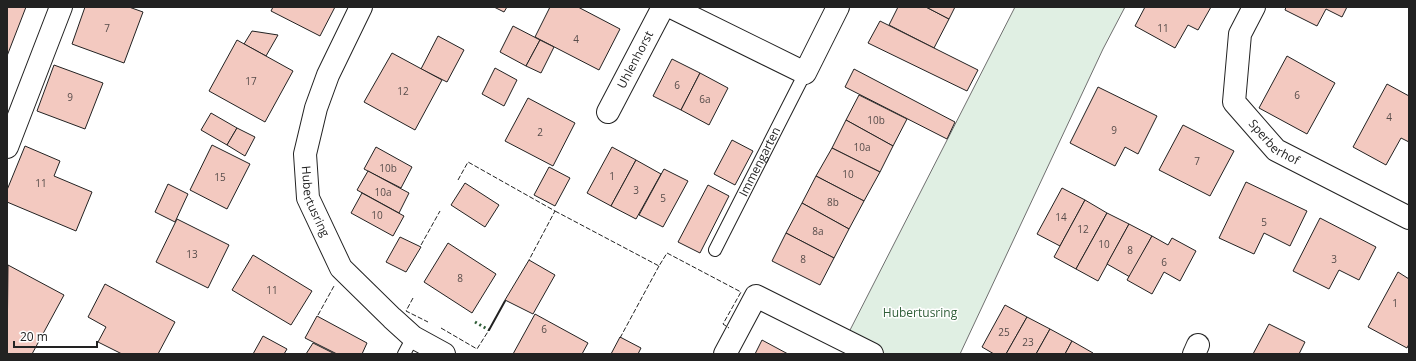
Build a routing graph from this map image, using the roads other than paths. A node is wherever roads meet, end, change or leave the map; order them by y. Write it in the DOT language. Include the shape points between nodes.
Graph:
graph roads {
  1 [pos="61,7"];
  2 [pos="361,7"];
  3 [pos="663,7"];
  4 [pos="671,7"];
  5 [pos="838,7"];
  6 [pos="1254,7"];
  7 [pos="804,73"];
  8 [pos="608,112"];
  9 [pos="7,147"];
  10 [pos="1409,218"];
  11 [pos="715,250"];
  12 [pos="408,346"];
  13 [pos="444,354"];
  14 [pos="725,354"];
  15 [pos="872,354"];
  1 -- 9 [label="street"];
  2 -- 12 [label="street, Hubertusring" via="328,75 316,108 305,154 308,198 341,268 392,318"];
  3 -- 8 [label="street, Uhlenhorst"];
  4 -- 7 [label="street"];
  5 -- 7 [label="street, Immengarten"];
  6 -- 10 [label="street, Sperberhof" via="1240,34 1234,102 1276,150"];
  7 -- 11 [label="lane, Immengarten"];
  12 -- 13 [label="street, Hubertusring"];
  14 -- 15 [label="street" via="756,296"];
}
